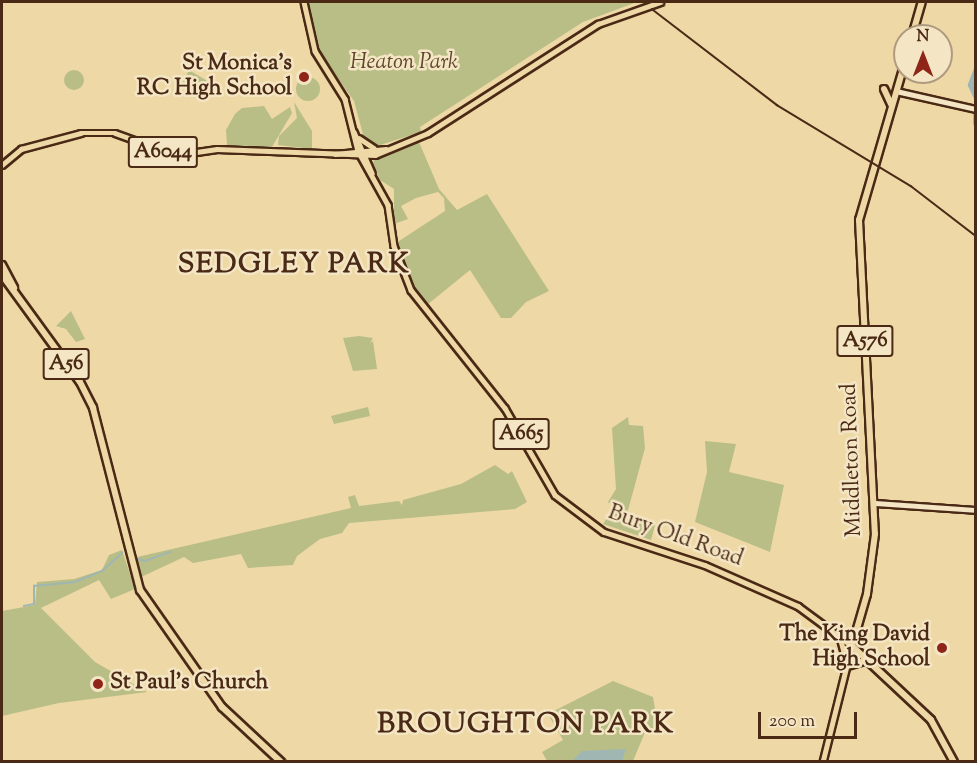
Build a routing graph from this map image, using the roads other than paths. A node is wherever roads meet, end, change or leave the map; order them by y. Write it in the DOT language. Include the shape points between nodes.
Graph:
graph roads {
  1 [pos="304,2"];
  2 [pos="660,2"];
  3 [pos="922,2"];
  4 [pos="916,24"];
  5 [pos="898,84"];
  6 [pos="884,89"];
  7 [pos="896,92"];
  8 [pos="891,104"];
  9 [pos="974,109"];
  10 [pos="355,135"];
  11 [pos="375,148"];
  12 [pos="385,150"];
  13 [pos="338,153"];
  14 [pos="362,154"];
  15 [pos="2,165"];
  16 [pos="2,265"];
  17 [pos="2,275"];
  18 [pos="19,300"];
  19 [pos="874,503"];
  20 [pos="975,510"];
  21 [pos="856,633"];
  22 [pos="839,635"];
  23 [pos="852,646"];
  24 [pos="868,660"];
  25 [pos="847,666"];
  26 [pos="281,762"];
  27 [pos="823,762"];
  28 [pos="954,762"];
  1 -- 10 [label="main road, Bury Old Road / A665" via="315,51 345,99"];
  2 -- 12 [label="main road, A6044" via="598,24 428,133"];
  3 -- 4 [label="highway"];
  5 -- 7 [label="highway, Middleton Road / A576"];
  6 -- 8 [label="highway"];
  7 -- 8 [label="highway, Middleton Road / A576"];
  7 -- 9 [label="street"];
  8 -- 19 [label="highway, Middleton Road / A576" via="859,220"];
  10 -- 11 [label="main road"];
  10 -- 13 [label="main road"];
  10 -- 14 [label="main road, Bury Old Road / A665"];
  11 -- 12 [label="main road, A6044"];
  11 -- 14 [label="main road, A6044"];
  12 -- 14 [label="main road"];
  13 -- 14 [label="main road, A6044"];
  13 -- 15 [label="main road, A6044" via="217,149 177,155 115,133 81,134 21,149"];
  14 -- 22 [label="main road, Bury Old Road / A665" via="387,205 394,246 411,290 505,408 545,482 567,507 604,532 770,592"];
  16 -- 18 [label="highway, A56"];
  17 -- 18 [label="highway, A56"];
  18 -- 26 [label="highway, A56" via="86,391 102,434 140,590 222,707"];
  19 -- 20 [label="street"];
  19 -- 21 [label="highway, Middleton Road / A576" via="875,550"];
  21 -- 22 [label="main road"];
  21 -- 23 [label="highway, Middleton Road / A576"];
  22 -- 23 [label="main road, Bury Old Road / A665"];
  22 -- 25 [label="main road"];
  23 -- 24 [label="highway, Bury Old Road / A665"];
  23 -- 25 [label="main road, A576"];
  24 -- 25 [label="highway"];
  24 -- 28 [label="highway, Bury Old Road / A665" via="931,720"];
  25 -- 27 [label="main road, A576"];
}
